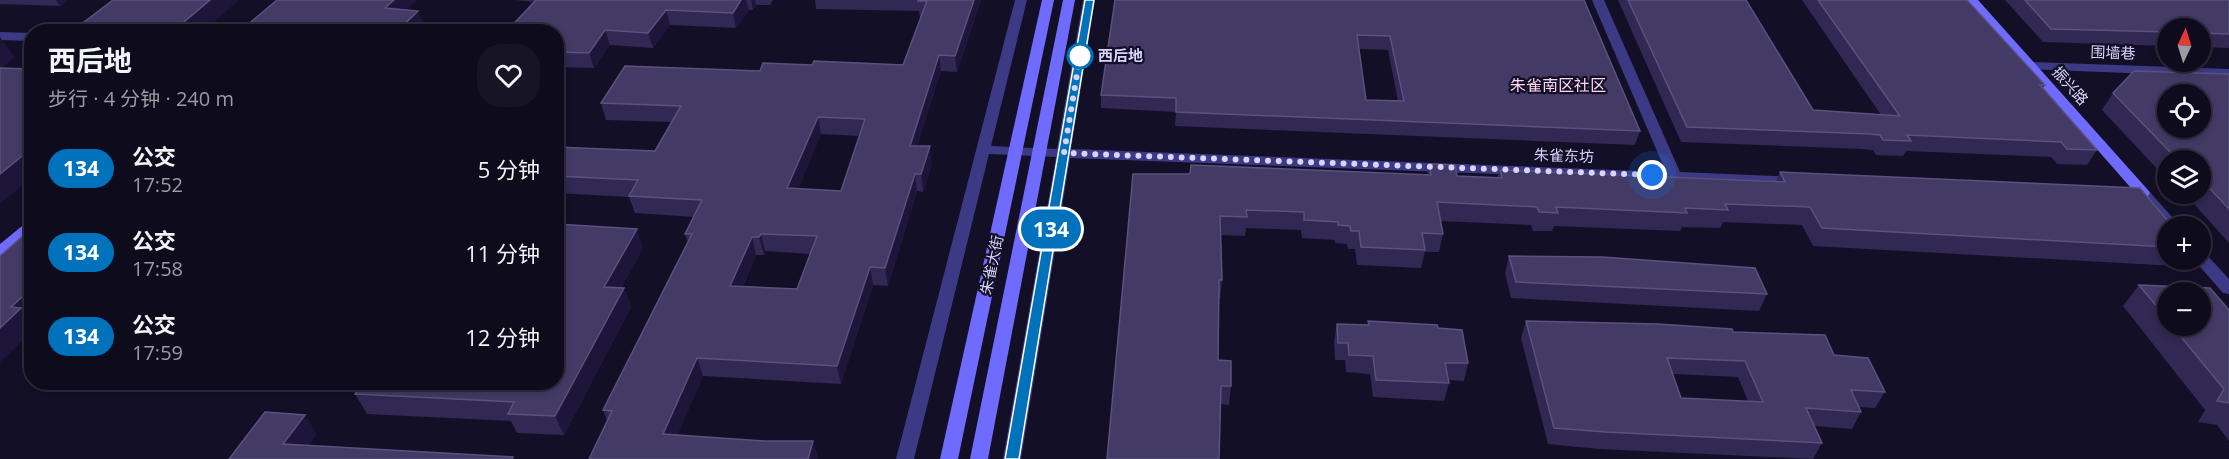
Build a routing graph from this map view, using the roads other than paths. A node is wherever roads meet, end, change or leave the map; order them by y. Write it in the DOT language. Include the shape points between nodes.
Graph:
graph roads {
  1 [pos="1021,0"];
  2 [pos="1048,0"];
  3 [pos="1069,0"];
  4 [pos="1089,0"];
  5 [pos="1598,0"];
  6 [pos="1972,0"];
  7 [pos="0,36"];
  8 [pos="24,37"];
  9 [pos="2031,66"];
  10 [pos="2229,73"];
  11 [pos="983,150"];
  12 [pos="1017,152"];
  13 [pos="1040,153"];
  14 [pos="1064,153"];
  15 [pos="1676,176"];
  16 [pos="1816,181"];
  17 [pos="2120,193"];
  18 [pos="2144,194"];
  19 [pos="2164,216"];
  20 [pos="24,232"];
  21 [pos="0,252"];
  22 [pos="2211,269"];
  23 [pos="2229,289"];
  24 [pos="905,459"];
  25 [pos="949,459"];
  26 [pos="979,459"];
  27 [pos="1012,459"];
  1 -- 11 [label="street"];
  2 -- 12 [label="main road, 朱雀大街"];
  3 -- 13 [label="main road, 朱雀大街"];
  4 -- 14 [label="street"];
  5 -- 15 [label="street"];
  6 -- 9 [label="main road, 振兴路"];
  7 -- 8 [label="street"];
  9 -- 10 [label="street, 围墙巷"];
  9 -- 18 [label="main road, 振兴路"];
  11 -- 12 [label="street, 朱雀东坊"];
  11 -- 24 [label="street"];
  12 -- 13 [label="street, 朱雀东坊"];
  12 -- 25 [label="main road, 朱雀大街"];
  13 -- 14 [label="street, 朱雀东坊"];
  13 -- 26 [label="main road, 朱雀大街"];
  14 -- 15 [label="street, 朱雀东坊"];
  14 -- 27 [label="street"];
  15 -- 16 [label="street, 朱雀东坊"];
  17 -- 18 [label="street"];
  18 -- 19 [label="street"];
  20 -- 21 [label="main road"];
  22 -- 23 [label="street"];
}
